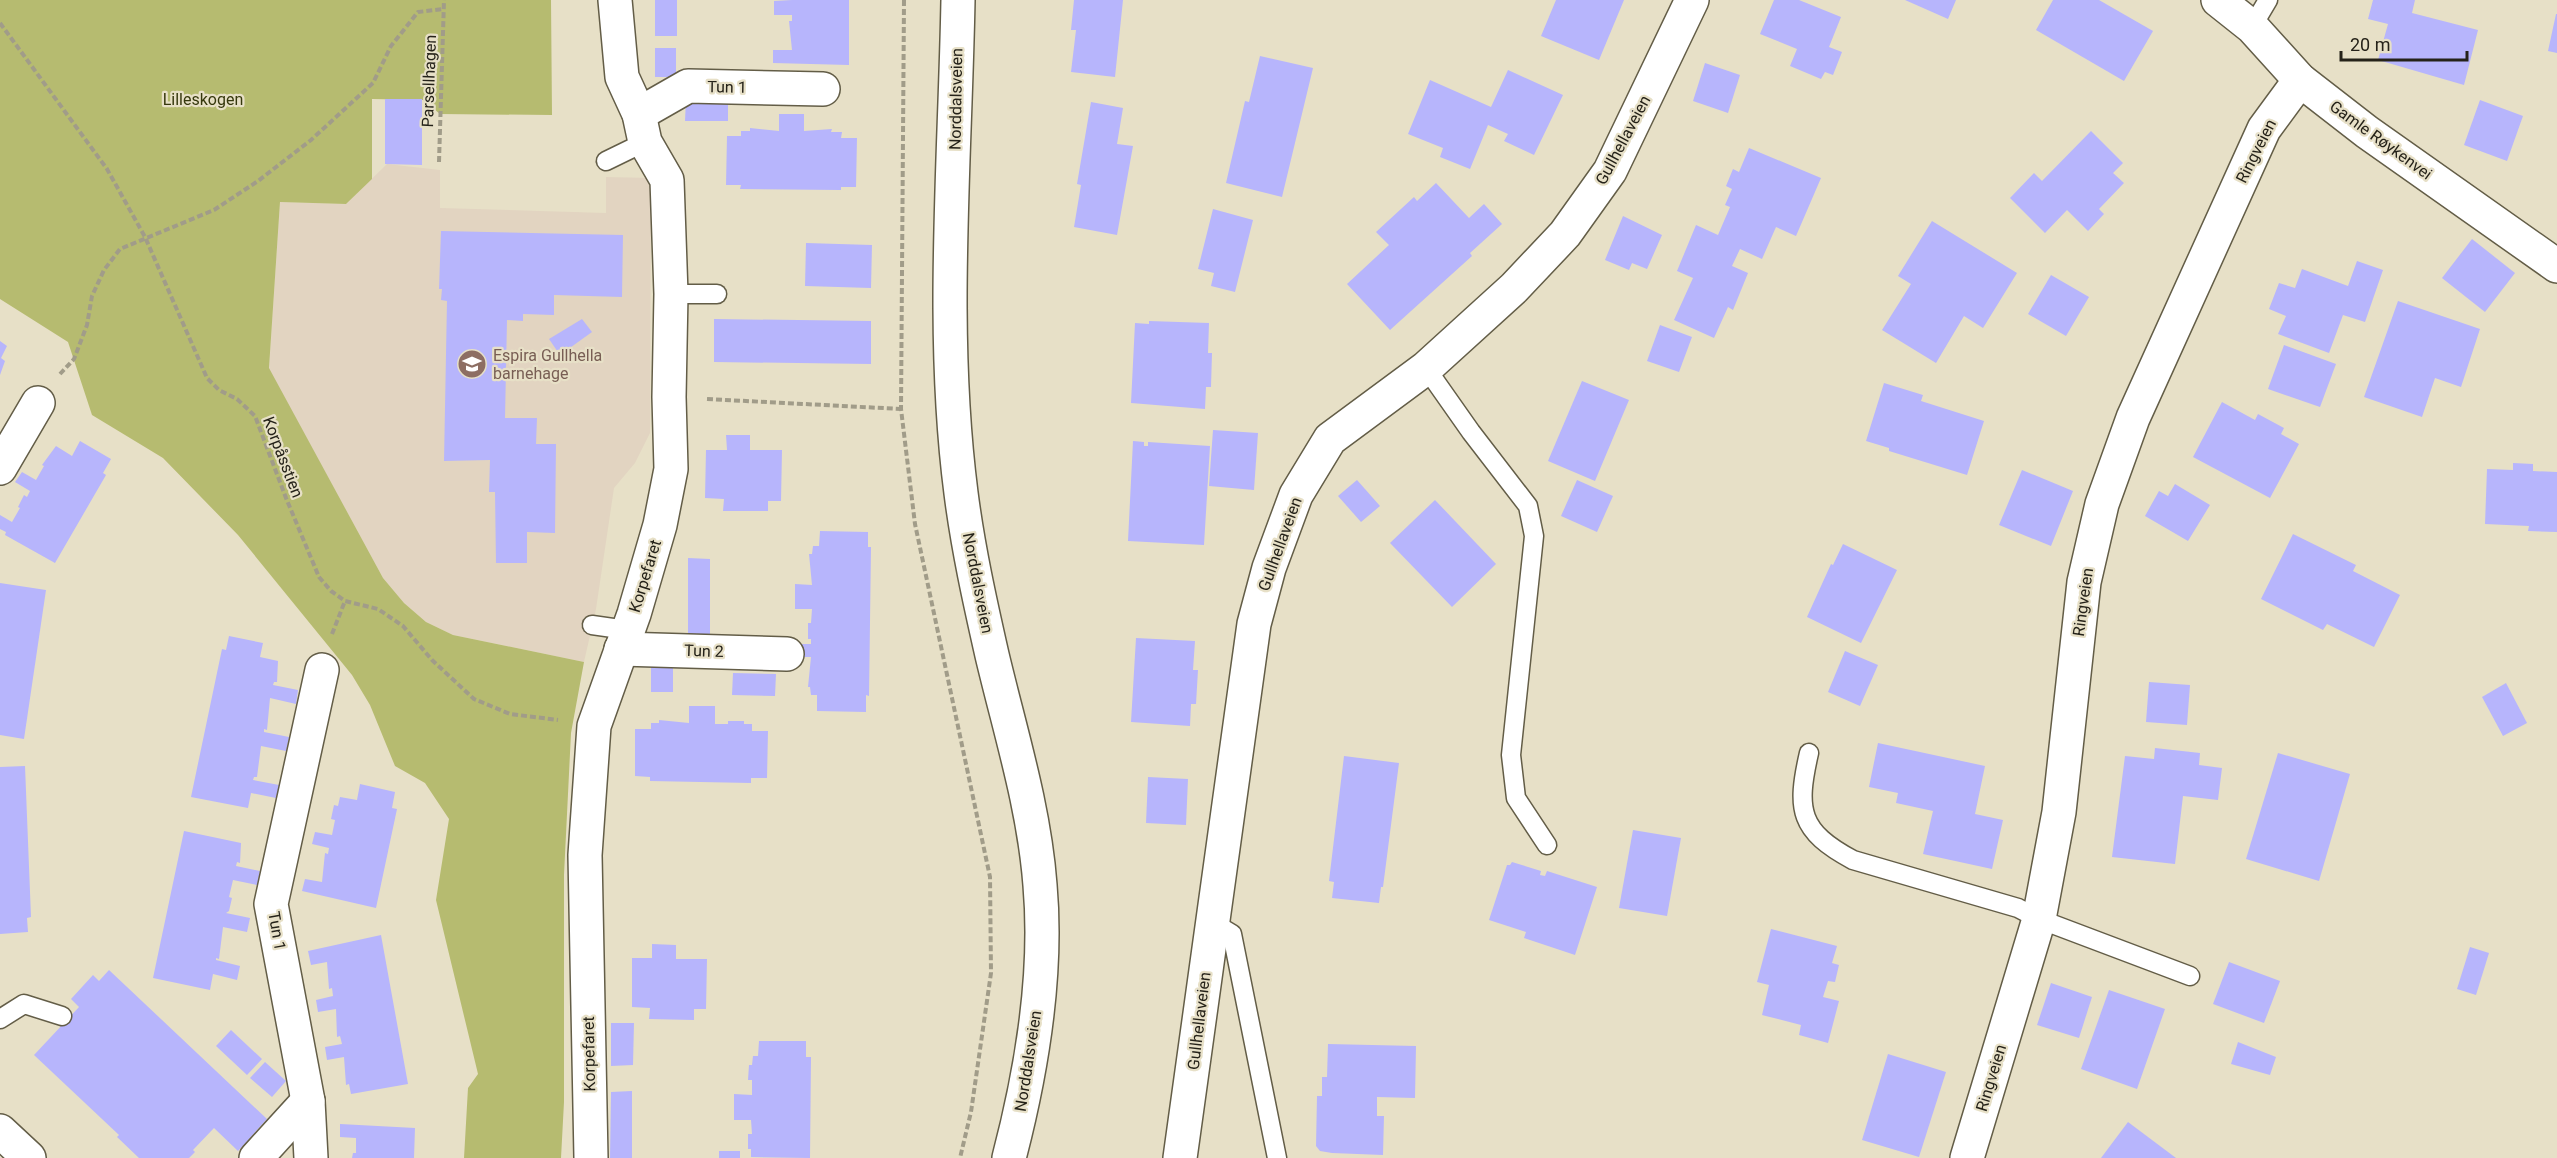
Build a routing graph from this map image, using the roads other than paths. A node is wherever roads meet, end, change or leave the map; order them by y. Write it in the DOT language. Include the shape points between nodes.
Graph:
graph roads {
  1 [pos="615,0"];
  2 [pos="958,0"];
  3 [pos="1692,0"];
  4 [pos="2218,0"];
  5 [pos="2260,13"];
  6 [pos="2300,80"];
  7 [pos="823,89"];
  8 [pos="642,128"];
  9 [pos="606,161"];
  10 [pos="2557,266"];
  11 [pos="671,294"];
  12 [pos="717,294"];
  13 [pos="1426,368"];
  14 [pos="38,403"];
  15 [pos="0,468"];
  16 [pos="592,625"];
  17 [pos="624,639"];
  18 [pos="787,654"];
  19 [pos="322,670"];
  20 [pos="1809,753"];
  21 [pos="1547,845"];
  22 [pos="2039,920"];
  23 [pos="1212,922"];
  24 [pos="2190,976"];
  25 [pos="62,1016"];
  26 [pos="0,1019"];
  27 [pos="308,1101"];
  28 [pos="0,1131"];
  29 [pos="29,1158"];
  30 [pos="256,1158"];
  31 [pos="311,1158"];
  32 [pos="591,1158"];
  33 [pos="1009,1158"];
  34 [pos="1180,1158"];
  35 [pos="1277,1158"];
  36 [pos="1967,1158"];
  1 -- 8 [label="street, Korpefaret" via="622,77"];
  2 -- 33 [label="street, Norddalsveien" via="951,308 961,492 992,654 1025,787 1040,883 1043,958 1030,1058"];
  3 -- 13 [label="street, Gullhellaveien" via="1610,171 1571,225 1514,288"];
  4 -- 5 [label="street, Gamle Røykenvei"];
  5 -- 6 [label="street, Gamle Røykenvei"];
  6 -- 10 [label="street, Gamle Røykenvei"];
  6 -- 22 [label="street, Ringveien" via="2264,129 2133,418 2102,504 2084,582 2059,812"];
  7 -- 8 [label="street, Tun 1" via="688,86"];
  8 -- 9 [label="lane"];
  8 -- 11 [label="street, Korpefaret" via="667,180"];
  11 -- 12 [label="lane"];
  11 -- 17 [label="street, Korpefaret" via="671,469 660,525"];
  13 -- 21 [label="lane" via="1528,506 1534,536 1511,755 1516,798"];
  13 -- 23 [label="street, Gullhellaveien" via="1330,439 1296,495 1269,568 1254,624"];
  14 -- 15 [label="street"];
  16 -- 17 [label="lane"];
  17 -- 18 [label="street, Tun 2"];
  17 -- 32 [label="street, Korpefaret" via="594,726 585,855"];
  19 -- 27 [label="street, Tun 1" via="271,904"];
  20 -- 22 [label="lane" via="1801,799 1805,819 1834,850 1874,867 2018,908"];
  22 -- 24 [label="lane"];
  22 -- 36 [label="street, Ringveien"];
  23 -- 34 [label="street, Gullhellaveien"];
  23 -- 35 [label="lane" via="1232,934"];
  25 -- 26 [label="lane" via="24,1004"];
  27 -- 30 [label="street"];
  27 -- 31 [label="street, Tun 1"];
  28 -- 29 [label="street"];
}
